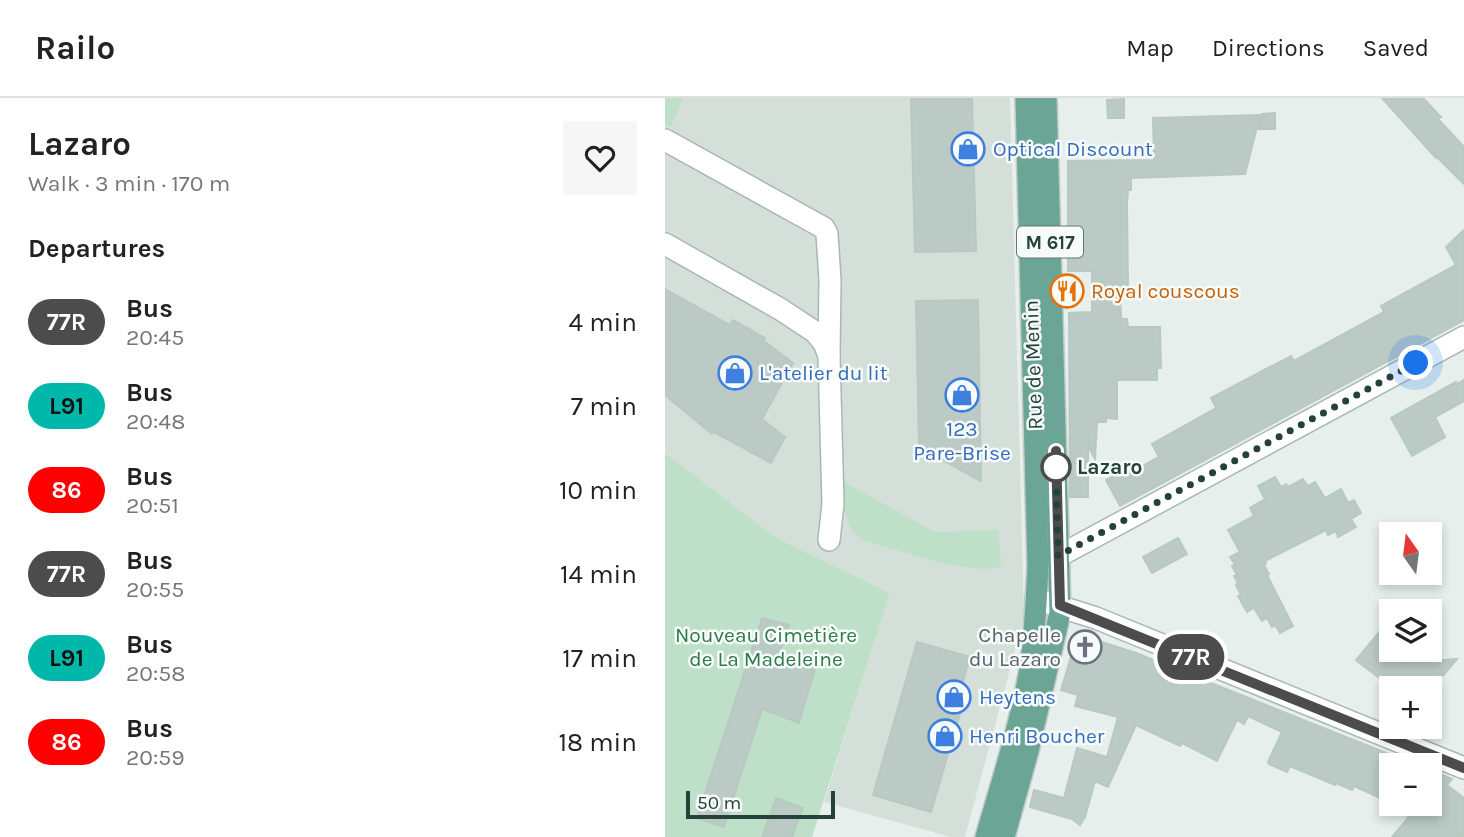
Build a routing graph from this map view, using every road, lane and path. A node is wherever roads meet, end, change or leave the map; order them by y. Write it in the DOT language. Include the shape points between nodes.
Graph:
graph roads {
  1 [pos="1026,98"];
  2 [pos="1046,98"];
  3 [pos="665,140"];
  4 [pos="1037,141"];
  5 [pos="665,244"];
  6 [pos="1464,337"];
  7 [pos="829,356"];
  8 [pos="829,540"];
  9 [pos="1058,556"];
  10 [pos="1038,567"];
  11 [pos="1037,600"];
  12 [pos="1060,605"];
  13 [pos="1464,768"];
  14 [pos="986,837"];
  15 [pos="1004,837"];
  1 -- 4 [label="main road, Rue de Menin / M 617"];
  2 -- 4 [label="main road, Rue de Menin / M 617"];
  3 -- 7 [label="street" via="824,229 829,242"];
  4 -- 9 [label="main road, Rue de Menin / M 617"];
  4 -- 10 [label="main road, Rue de Menin / M 617"];
  5 -- 7 [label="street" via="815,332"];
  6 -- 9 [label="street"];
  7 -- 8 [label="street" via="833,504"];
  9 -- 10 [label="street"];
  9 -- 12 [label="main road, Rue de Menin / M 617"];
  10 -- 11 [label="main road, Rue de Menin / M 617"];
  11 -- 12 [label="street"];
  11 -- 14 [label="main road, Rue de Menin / M 617" via="1022,710"];
  12 -- 13 [label="street"];
  12 -- 15 [label="main road, Rue de Menin / M 617"];
}
